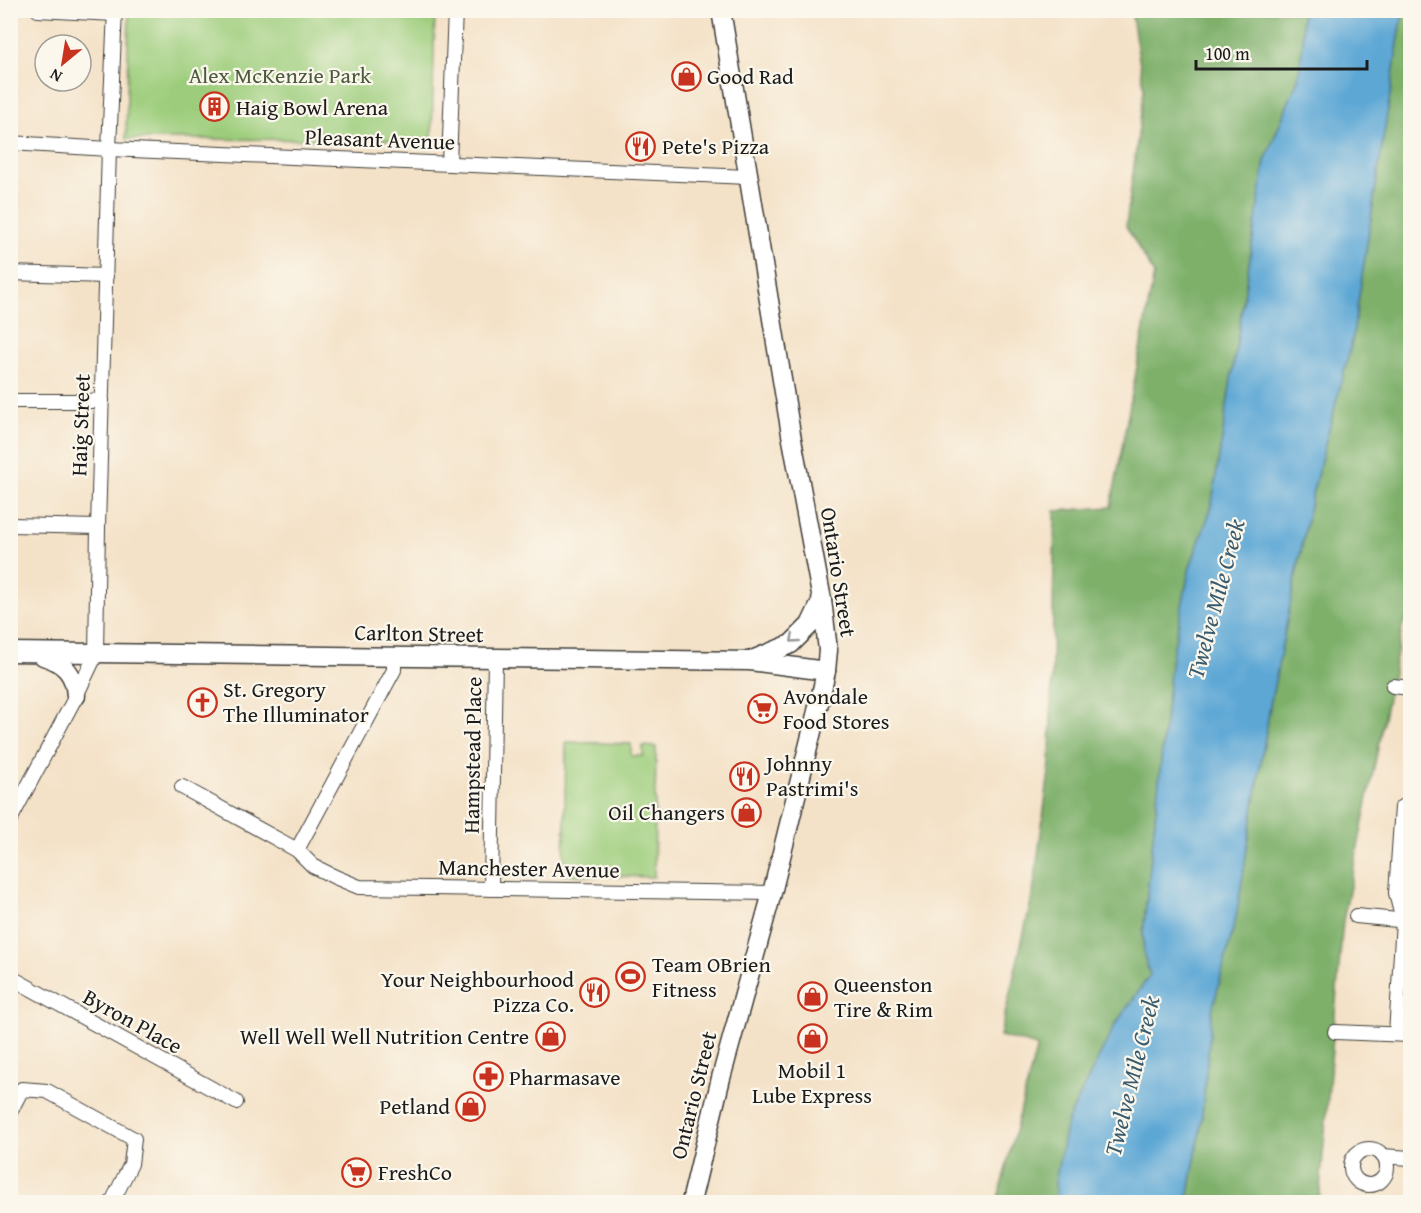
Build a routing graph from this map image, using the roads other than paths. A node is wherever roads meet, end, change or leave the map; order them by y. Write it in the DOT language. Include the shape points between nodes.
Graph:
graph roads {
  1 [pos="38,10"];
  2 [pos="455,10"];
  3 [pos="721,10"];
  4 [pos="115,12"];
  5 [pos="10,143"];
  6 [pos="109,148"];
  7 [pos="449,163"];
  8 [pos="748,177"];
  9 [pos="10,273"];
  10 [pos="106,276"];
  11 [pos="10,401"];
  12 [pos="102,401"];
  13 [pos="10,525"];
  14 [pos="98,527"];
  15 [pos="822,600"];
  16 [pos="10,652"];
  17 [pos="30,652"];
  18 [pos="96,654"];
  19 [pos="394,656"];
  20 [pos="495,658"];
  21 [pos="750,661"];
  22 [pos="826,670"];
  23 [pos="1393,686"];
  24 [pos="1410,688"];
  25 [pos="76,696"];
  26 [pos="182,786"];
  27 [pos="1406,807"];
  28 [pos="10,820"];
  29 [pos="297,850"];
  30 [pos="491,889"];
  31 [pos="772,893"];
  32 [pos="1356,916"];
  33 [pos="1406,921"];
  34 [pos="10,977"];
  35 [pos="1335,1032"];
  36 [pos="1396,1034"];
  37 [pos="1410,1035"];
  38 [pos="236,1102"];
  39 [pos="10,1112"];
  40 [pos="1383,1156"];
  41 [pos="1410,1158"];
  42 [pos="112,1203"];
  43 [pos="691,1203"];
  1 -- 4 [label="street"];
  2 -- 7 [label="street"];
  3 -- 8 [label="main road, Ontario Street"];
  4 -- 6 [label="street, Haig Street"];
  5 -- 6 [label="street, Pleasant Avenue"];
  6 -- 7 [label="street, Pleasant Avenue"];
  6 -- 10 [label="street, Haig Street"];
  7 -- 8 [label="street, Pleasant Avenue"];
  8 -- 15 [label="main road, Ontario Street"];
  9 -- 10 [label="street"];
  10 -- 12 [label="street, Haig Street"];
  11 -- 12 [label="street"];
  12 -- 14 [label="street, Haig Street"];
  13 -- 14 [label="street"];
  14 -- 18 [label="street, Haig Street"];
  15 -- 21 [label="main road, one-way" via="810,625 791,644"];
  15 -- 22 [label="main road, Ontario Street" via="828,650"];
  16 -- 17 [label="main road, Carlton Street"];
  17 -- 18 [label="main road, Carlton Street"];
  17 -- 25 [label="main road" via="55,659 68,670 76,684"];
  18 -- 19 [label="main road, Carlton Street"];
  18 -- 25 [label="street, Haig Street"];
  19 -- 20 [label="main road, Carlton Street"];
  19 -- 29 [label="street" via="394,670"];
  20 -- 21 [label="main road, Carlton Street"];
  20 -- 30 [label="street, Hampstead Place"];
  21 -- 22 [label="main road, Carlton Street"];
  22 -- 31 [label="main road, Ontario Street"];
  23 -- 24 [label="street"];
  25 -- 28 [label="street, Haig Street"];
  26 -- 29 [label="street, Manchester Avenue"];
  27 -- 33 [label="street" via="1396,893"];
  29 -- 30 [label="street, Manchester Avenue" via="313,866 359,887"];
  30 -- 31 [label="street, Manchester Avenue"];
  31 -- 43 [label="main road, Ontario Street"];
  32 -- 33 [label="street"];
  33 -- 36 [label="street"];
  34 -- 38 [label="street, Byron Place"];
  35 -- 36 [label="street"];
  36 -- 37 [label="street"];
  39 -- 42 [label="street" via="22,1089 47,1091 134,1139 131,1164"];
  40 -- 41 [label="street"];
}
